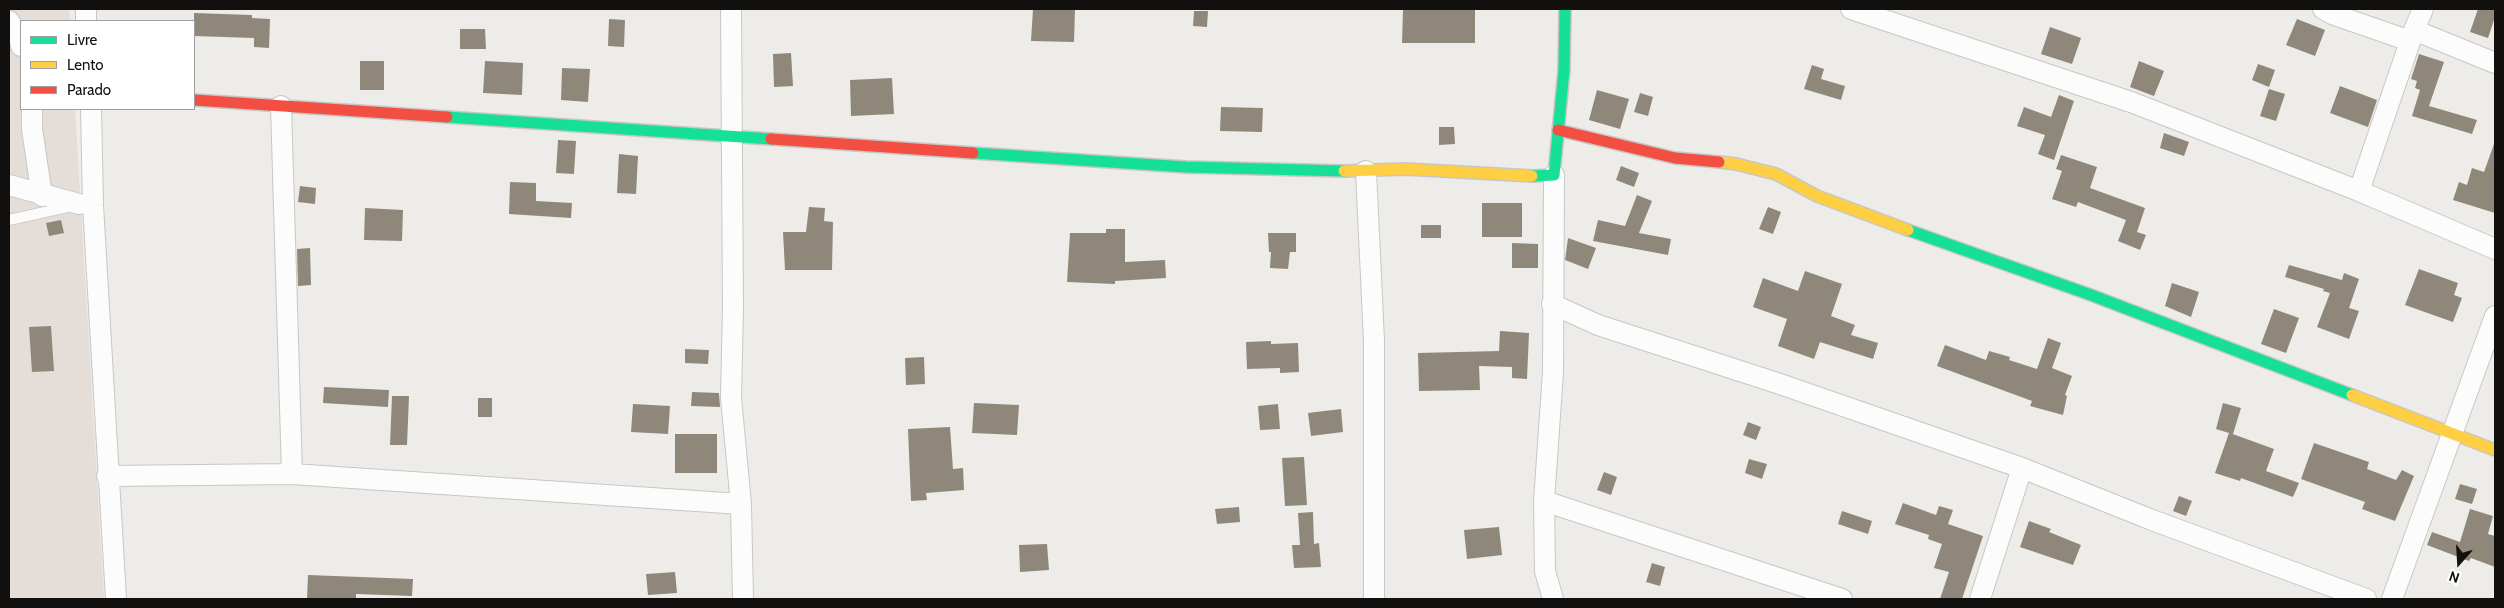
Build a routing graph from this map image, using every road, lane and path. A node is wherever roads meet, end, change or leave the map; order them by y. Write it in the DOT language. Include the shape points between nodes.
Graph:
graph roads {
  1 [pos="731,9"];
  2 [pos="1565,9"];
  3 [pos="1851,9"];
  4 [pos="2323,9"];
  5 [pos="2424,9"];
  6 [pos="9,21"];
  7 [pos="2412,35"];
  8 [pos="20,41"];
  9 [pos="2495,63"];
  10 [pos="195,100"];
  11 [pos="280,106"];
  12 [pos="32,110"];
  13 [pos="91,110"];
  14 [pos="1558,130"];
  15 [pos="732,137"];
  16 [pos="1366,171"];
  17 [pos="1554,175"];
  18 [pos="9,185"];
  19 [pos="2359,192"];
  20 [pos="42,196"];
  21 [pos="86,205"];
  22 [pos="9,220"];
  23 [pos="2495,249"];
  24 [pos="1552,304"];
  25 [pos="2495,316"];
  26 [pos="2453,435"];
  27 [pos="2495,450"];
  28 [pos="2022,468"];
  29 [pos="292,474"];
  30 [pos="107,476"];
  31 [pos="1544,501"];
  32 [pos="741,504"];
  33 [pos="116,599"];
  34 [pos="743,599"];
  35 [pos="1374,599"];
  36 [pos="1552,599"];
  37 [pos="1842,599"];
  38 [pos="1980,599"];
  39 [pos="2366,599"];
  40 [pos="2392,599"];
  1 -- 15 [label="street"];
  2 -- 14 [label="street" via="1564,70"];
  3 -- 19 [label="street" via="2130,102"];
  4 -- 7 [label="street"];
  5 -- 7 [label="street"];
  6 -- 8 [label="street"];
  7 -- 9 [label="street"];
  7 -- 19 [label="street"];
  10 -- 11 [label="street"];
  11 -- 15 [label="street"];
  11 -- 29 [label="street"];
  12 -- 20 [label="street"];
  13 -- 21 [label="street"];
  14 -- 17 [label="street"];
  14 -- 26 [label="street" via="1675,158 1736,164 1776,174 1817,196 2099,298"];
  15 -- 16 [label="street" via="1186,167"];
  15 -- 32 [label="street" via="734,308 731,398"];
  16 -- 17 [label="street" via="1406,169"];
  16 -- 35 [label="street" via="1374,341"];
  17 -- 24 [label="street"];
  18 -- 20 [label="street"];
  19 -- 23 [label="street"];
  20 -- 21 [label="street"];
  21 -- 22 [label="lane"];
  21 -- 30 [label="street"];
  24 -- 28 [label="street" via="1598,325"];
  24 -- 31 [label="street" via="1552,372"];
  25 -- 26 [label="street"];
  26 -- 27 [label="street"];
  26 -- 40 [label="street"];
  28 -- 38 [label="street"];
  28 -- 39 [label="street"];
  29 -- 30 [label="street"];
  29 -- 32 [label="street"];
  30 -- 33 [label="street"];
  31 -- 36 [label="street" via="1545,571"];
  31 -- 37 [label="street"];
  32 -- 34 [label="street"];
}
